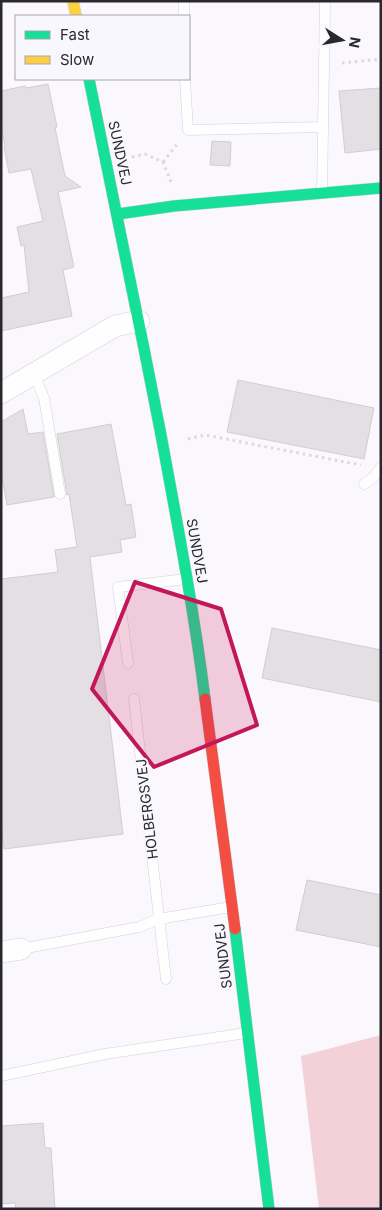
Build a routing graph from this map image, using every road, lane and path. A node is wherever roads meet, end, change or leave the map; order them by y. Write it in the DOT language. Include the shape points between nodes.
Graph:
graph roads {
  1 [pos="73,1"];
  2 [pos="184,1"];
  3 [pos="325,1"];
  4 [pos="76,15"];
  5 [pos="184,15"];
  6 [pos="381,59"];
  7 [pos="324,64"];
  8 [pos="89,80"];
  9 [pos="185,80"];
  10 [pos="323,127"];
  11 [pos="188,130"];
  12 [pos="107,162"];
  13 [pos="162,162"];
  14 [pos="381,188"];
  15 [pos="322,194"];
  16 [pos="174,206"];
  17 [pos="118,214"];
  18 [pos="139,321"];
  19 [pos="34,374"];
  20 [pos="1,393"];
  21 [pos="163,444"];
  22 [pos="380,468"];
  23 [pos="364,484"];
  24 [pos="60,494"];
  25 [pos="187,579"];
  26 [pos="128,663"];
  27 [pos="134,699"];
  28 [pos="232,907"];
  29 [pos="159,919"];
  30 [pos="6,950"];
  31 [pos="166,979"];
  32 [pos="247,1033"];
  33 [pos="1,1076"];
  34 [pos="269,1209"];
  1 -- 4 [label="main road"];
  2 -- 5 [label="lane"];
  3 -- 7 [label="lane"];
  6 -- 7 [label="path"];
  7 -- 10 [label="lane"];
  8 -- 12 [label="main road, SUNDVEJ"];
  9 -- 11 [label="lane"];
  10 -- 11 [label="lane"];
  10 -- 15 [label="lane"];
  11 -- 13 [label="path"];
  12 -- 13 [label="path" via="145,154"];
  12 -- 17 [label="main road, SUNDVEJ"];
  13 -- 16 [label="path" via="170,178"];
  14 -- 15 [label="main road"];
  15 -- 16 [label="main road"];
  16 -- 17 [label="main road"];
  17 -- 18 [label="main road, SUNDVEJ"];
  18 -- 19 [label="street" via="115,326"];
  18 -- 21 [label="main road, SUNDVEJ"];
  19 -- 20 [label="street"];
  19 -- 24 [label="lane" via="44,398"];
  21 -- 22 [label="path" via="205,435"];
  21 -- 25 [label="main road, SUNDVEJ"];
  22 -- 23 [label="lane"];
  25 -- 26 [label="lane" via="118,587"];
  25 -- 28 [label="main road, SUNDVEJ"];
  27 -- 29 [label="lane, HOLBERGSVEJ"];
  28 -- 29 [label="lane"];
  28 -- 32 [label="main road, SUNDVEJ"];
  29 -- 30 [label="lane" via="139,927"];
  29 -- 31 [label="lane, HOLBERGSVEJ"];
  32 -- 33 [label="lane" via="105,1054"];
  32 -- 34 [label="main road, SUNDVEJ"];
}
